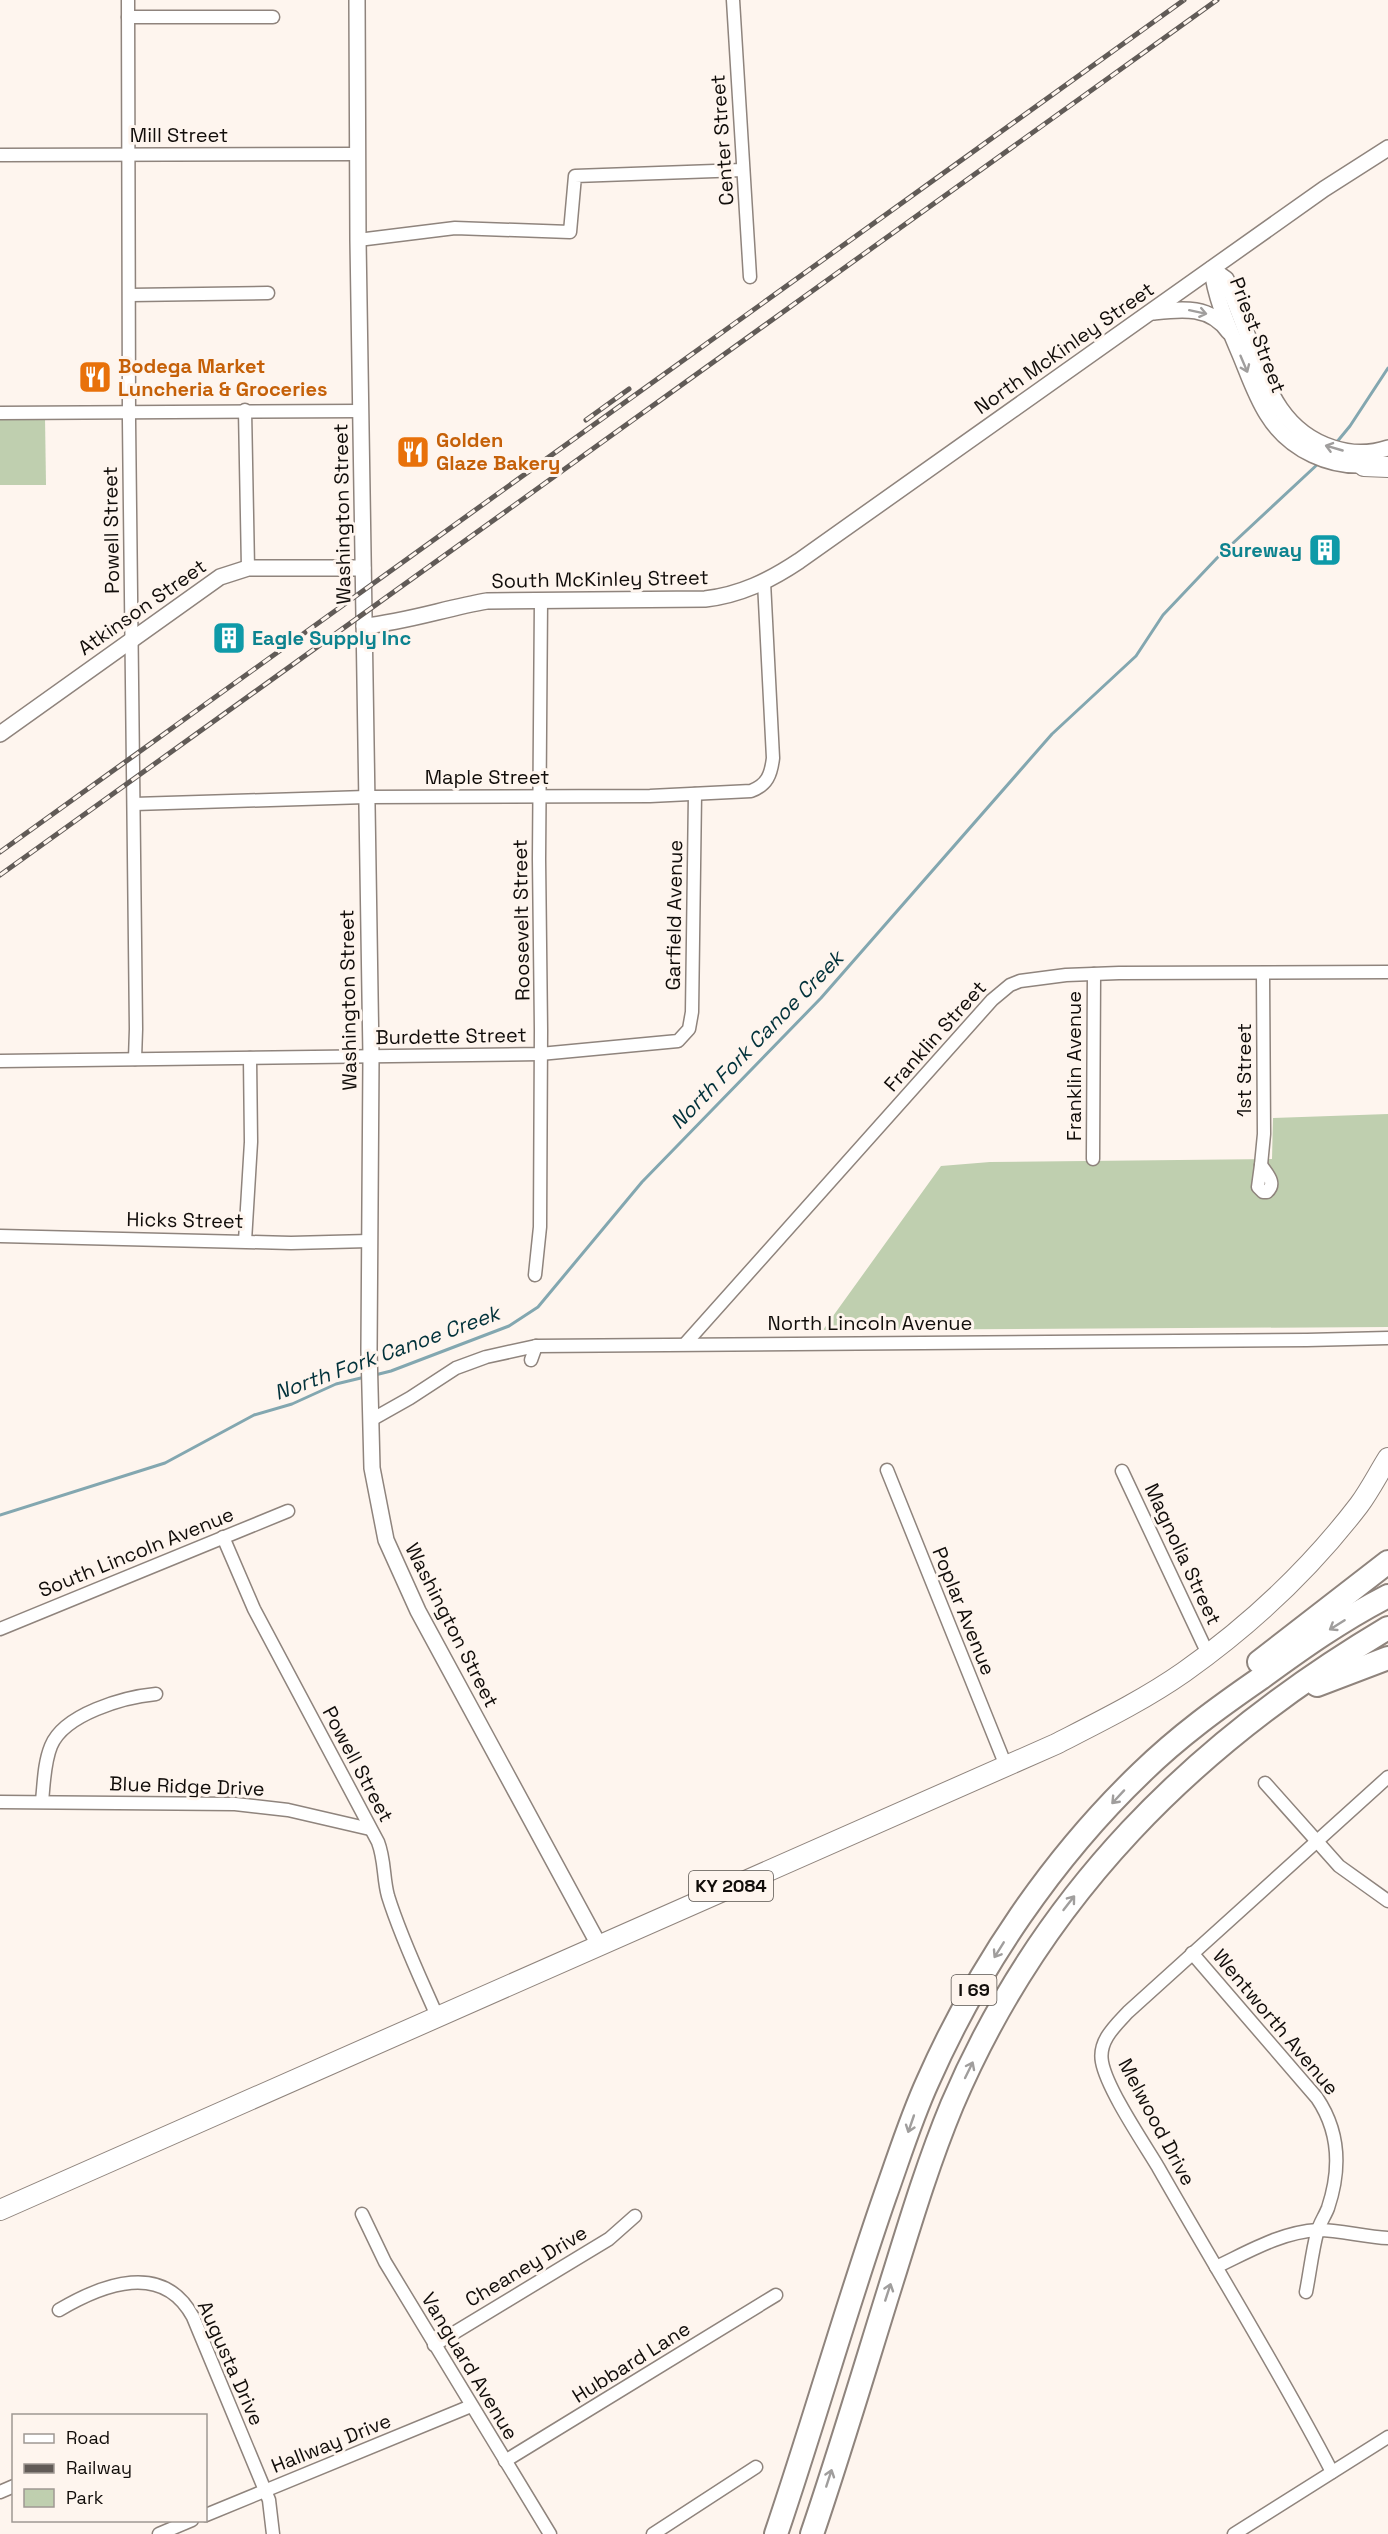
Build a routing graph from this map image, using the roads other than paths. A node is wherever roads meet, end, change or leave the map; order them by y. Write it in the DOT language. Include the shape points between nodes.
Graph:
graph roads {
  1 [pos="128,0"];
  2 [pos="357,0"];
  3 [pos="733,0"];
  4 [pos="128,17"];
  5 [pos="273,17"];
  6 [pos="1388,148"];
  7 [pos="0,154"];
  8 [pos="130,154"];
  9 [pos="358,154"];
  10 [pos="743,170"];
  11 [pos="358,240"];
  12 [pos="1212,269"];
  13 [pos="750,277"];
  14 [pos="268,293"];
  15 [pos="130,295"];
  16 [pos="1153,312"];
  17 [pos="1233,339"];
  18 [pos="245,410"];
  19 [pos="361,411"];
  20 [pos="129,412"];
  21 [pos="0,413"];
  22 [pos="1303,442"];
  23 [pos="1388,448"];
  24 [pos="1358,461"];
  25 [pos="1388,462"];
  26 [pos="1388,467"];
  27 [pos="248,568"];
  28 [pos="363,568"];
  29 [pos="764,582"];
  30 [pos="541,600"];
  31 [pos="364,626"];
  32 [pos="132,639"];
  33 [pos="0,734"];
  34 [pos="695,794"];
  35 [pos="539,795"];
  36 [pos="366,797"];
  37 [pos="134,804"];
  38 [pos="1388,972"];
  39 [pos="1094,974"];
  40 [pos="1263,974"];
  41 [pos="684,1035"];
  42 [pos="540,1054"];
  43 [pos="371,1057"];
  44 [pos="250,1058"];
  45 [pos="135,1059"];
  46 [pos="0,1061"];
  47 [pos="1094,1159"];
  48 [pos="1261,1165"];
  49 [pos="0,1236"];
  50 [pos="245,1241"];
  51 [pos="369,1241"];
  52 [pos="535,1275"];
  53 [pos="1388,1338"];
  54 [pos="685,1344"];
  55 [pos="536,1346"];
  56 [pos="531,1360"];
  57 [pos="371,1420"];
  58 [pos="1388,1458"];
  59 [pos="887,1470"];
  60 [pos="1122,1471"];
  61 [pos="288,1511"];
  62 [pos="223,1537"];
  63 [pos="1388,1562"];
  64 [pos="1388,1596"];
  65 [pos="1388,1628"];
  66 [pos="0,1629"];
  67 [pos="1208,1654"];
  68 [pos="1388,1658"];
  69 [pos="156,1694"];
  70 [pos="1243,1727"];
  71 [pos="1006,1766"];
  72 [pos="1141,1773"];
  73 [pos="1388,1777"];
  74 [pos="1265,1783"];
  75 [pos="42,1801"];
  76 [pos="0,1802"];
  77 [pos="370,1829"];
  78 [pos="1316,1842"];
  79 [pos="1388,1901"];
  80 [pos="599,1944"];
  81 [pos="1192,1953"];
  82 [pos="437,2016"];
  83 [pos="0,2210"];
  84 [pos="362,2214"];
  85 [pos="635,2216"];
  86 [pos="1317,2230"];
  87 [pos="1388,2238"];
  88 [pos="1216,2267"];
  89 [pos="1306,2292"];
  90 [pos="776,2295"];
  91 [pos="59,2310"];
  92 [pos="434,2345"];
  93 [pos="471,2406"];
  94 [pos="1388,2437"];
  95 [pos="505,2461"];
  96 [pos="756,2467"];
  97 [pos="1332,2472"];
  98 [pos="266,2491"];
  99 [pos="207,2515"];
  100 [pos="187,2522"];
  101 [pos="159,2534"];
  102 [pos="273,2534"];
  103 [pos="550,2534"];
  104 [pos="653,2534"];
  105 [pos="776,2534"];
  106 [pos="812,2534"];
  107 [pos="1234,2534"];
  1 -- 4 [label="street, Powell Street"];
  2 -- 9 [label="street, Washington Street"];
  3 -- 10 [label="street, Center Street"];
  4 -- 5 [label="street"];
  4 -- 8 [label="street, Powell Street"];
  6 -- 12 [label="street, North McKinley Street"];
  7 -- 8 [label="street, Mill Street"];
  8 -- 9 [label="street, Mill Street"];
  8 -- 15 [label="street, Powell Street"];
  9 -- 11 [label="street, Washington Street"];
  10 -- 11 [label="street" via="575,176 570,232 455,228"];
  10 -- 13 [label="street, Center Street"];
  11 -- 19 [label="street, Washington Street"];
  12 -- 16 [label="street, North McKinley Street"];
  12 -- 17 [label="street, Priest Street"];
  12 -- 22 [label="street, Priest Street" via="1226,279 1271,396"];
  14 -- 15 [label="street"];
  15 -- 20 [label="street, Powell Street"];
  16 -- 17 [label="street, one-way" via="1189,309 1208,314"];
  16 -- 29 [label="street, North McKinley Street"];
  17 -- 22 [label="street, Priest Street, one-way" via="1266,413 1275,426"];
  18 -- 19 [label="street"];
  18 -- 20 [label="street"];
  18 -- 27 [label="street"];
  19 -- 28 [label="street, Washington Street"];
  20 -- 21 [label="street"];
  20 -- 32 [label="street, Powell Street"];
  22 -- 24 [label="street, Priest Street" via="1337,449"];
  23 -- 24 [label="street, Priest Street"];
  24 -- 25 [label="street, Priest Street"];
  24 -- 26 [label="main road"];
  27 -- 28 [label="street, Atkinson Street"];
  27 -- 32 [label="street, Atkinson Street" via="220,577"];
  28 -- 31 [label="street, Washington Street"];
  29 -- 30 [label="street, South McKinley Street" via="736,594 705,599"];
  29 -- 34 [label="street, Maple Street" via="771,771 766,782 751,791"];
  30 -- 31 [label="street, South McKinley Street" via="487,601"];
  30 -- 35 [label="street, Roosevelt Street"];
  31 -- 36 [label="street, Washington Street"];
  32 -- 33 [label="street, Atkinson Street"];
  32 -- 37 [label="street, Powell Street"];
  34 -- 35 [label="street, Maple Street"];
  34 -- 41 [label="street, Garfield Avenue" via="692,1012"];
  35 -- 36 [label="street, Maple Street"];
  35 -- 42 [label="street, Roosevelt Street"];
  36 -- 37 [label="street, Maple Street"];
  36 -- 43 [label="street, Washington Street"];
  37 -- 45 [label="street, Powell Street"];
  38 -- 40 [label="street, Franklin Street"];
  39 -- 40 [label="street, Franklin Street"];
  39 -- 47 [label="street, Franklin Avenue"];
  39 -- 54 [label="street, Franklin Street" via="1031,978 1000,991"];
  40 -- 48 [label="street, 1st Street"];
  41 -- 42 [label="street, Burdette Street" via="670,1043"];
  42 -- 43 [label="street, Burdette Street"];
  42 -- 52 [label="street, Roosevelt Street" via="540,1227"];
  43 -- 44 [label="street, Burdette Street"];
  43 -- 51 [label="street, Washington Street"];
  44 -- 45 [label="street, Burdette Street"];
  44 -- 50 [label="street" via="251,1142"];
  45 -- 46 [label="street, Burdette Street"];
  49 -- 50 [label="street, Hicks Street"];
  50 -- 51 [label="street, Hicks Street"];
  51 -- 57 [label="street, Washington Street"];
  53 -- 54 [label="street, North Lincoln Avenue"];
  54 -- 55 [label="street, North Lincoln Avenue"];
  55 -- 56 [label="street"];
  55 -- 57 [label="street, North Lincoln Avenue" via="456,1368"];
  57 -- 80 [label="street, Washington Street" via="372,1468 386,1540 431,1636"];
  58 -- 67 [label="main road, KY 2084" via="1361,1502 1308,1564"];
  59 -- 71 [label="street, Poplar Avenue"];
  60 -- 67 [label="street, Magnolia Street"];
  61 -- 62 [label="street, South Lincoln Avenue"];
  62 -- 66 [label="street, South Lincoln Avenue"];
  62 -- 77 [label="street, Powell Street" via="254,1609"];
  63 -- 72 [label="highway" via="1238,1678"];
  64 -- 72 [label="highway, I 69, one-way" via="1303,1647 1200,1721"];
  65 -- 70 [label="highway, I 69"];
  67 -- 71 [label="main road, KY 2084" via="1113,1715"];
  68 -- 70 [label="highway" via="1302,1691"];
  69 -- 75 [label="street" via="109,1705 64,1727 50,1748"];
  106 -- 70 [label="highway, I 69, one-way" via="936,2145 986,2035 1047,1933 1109,1854 1183,1777"];
  71 -- 80 [label="main road, KY 2084"];
  72 -- 105 [label="highway, I 69, one-way" via="1093,1823 1018,1920 939,2055 914,2114 864,2258"];
  73 -- 78 [label="street, Melwood Drive"];
  74 -- 78 [label="street"];
  75 -- 76 [label="street, Blue Ridge Drive"];
  75 -- 77 [label="street, Blue Ridge Drive" via="263,1806"];
  77 -- 82 [label="street, Powell Street" via="381,1851 395,1918"];
  78 -- 79 [label="street" via="1351,1875"];
  78 -- 81 [label="street, Melwood Drive"];
  80 -- 82 [label="main road, KY 2084"];
  81 -- 86 [label="street, Wentworth Avenue" via="1317,2098 1331,2121 1337,2147 1336,2174 1328,2208"];
  81 -- 88 [label="street, Melwood Drive" via="1110,2031 1102,2061 1124,2108"];
  82 -- 83 [label="main road, KY 2084"];
  84 -- 92 [label="street, Vanguard Avenue"];
  85 -- 92 [label="street, Cheaney Drive" via="609,2239"];
  86 -- 87 [label="street"];
  86 -- 88 [label="street" via="1280,2238"];
  86 -- 89 [label="street, Wentworth Avenue"];
  88 -- 97 [label="street, Melwood Drive"];
  90 -- 95 [label="street, Hubbard Lane"];
  91 -- 98 [label="street, Augusta Drive" via="94,2294 136,2282 158,2283 176,2294 193,2317"];
  92 -- 93 [label="street, Vanguard Avenue"];
  93 -- 95 [label="street, Vanguard Avenue"];
  93 -- 98 [label="street, Hallway Drive"];
  94 -- 97 [label="street"];
  95 -- 103 [label="street, Vanguard Avenue"];
  96 -- 104 [label="street"];
  97 -- 107 [label="street"];
  98 -- 99 [label="street, Hallway Drive"];
  98 -- 102 [label="street, Augusta Drive"];
  100 -- 101 [label="street"];
}
